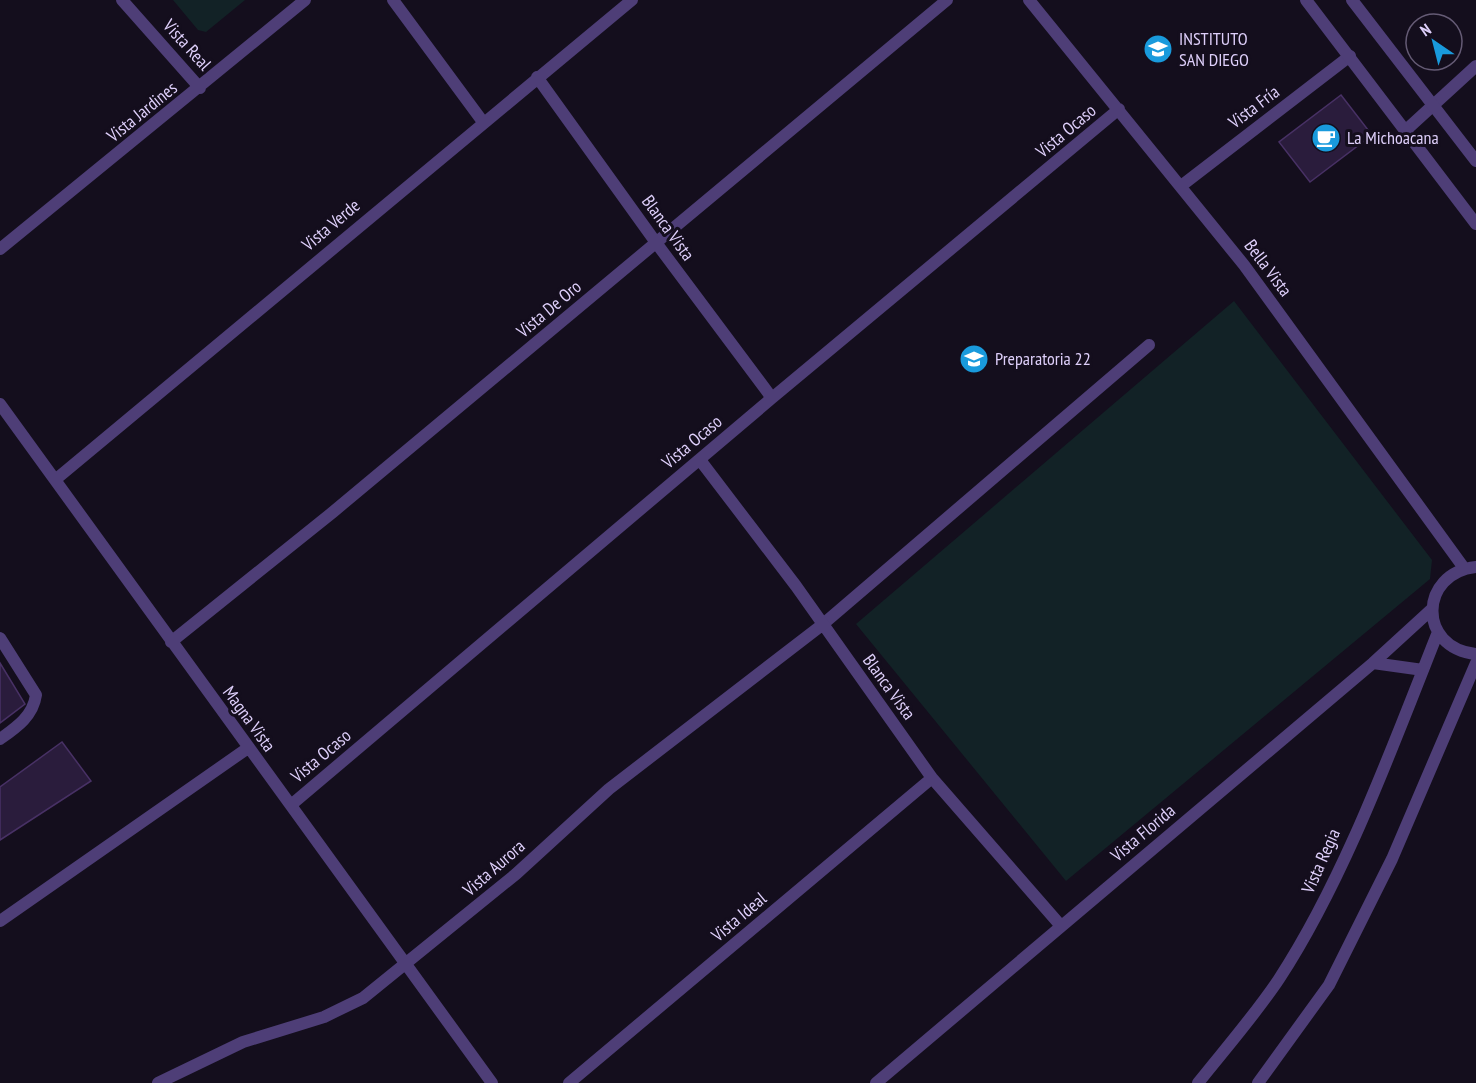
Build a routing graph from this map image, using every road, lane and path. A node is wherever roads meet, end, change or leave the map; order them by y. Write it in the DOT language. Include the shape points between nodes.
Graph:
graph roads {
  1 [pos="122,0"];
  2 [pos="305,0"];
  3 [pos="393,0"];
  4 [pos="632,0"];
  5 [pos="947,0"];
  6 [pos="1029,0"];
  7 [pos="1306,0"];
  8 [pos="1352,0"];
  9 [pos="1350,56"];
  10 [pos="1476,66"];
  11 [pos="537,77"];
  12 [pos="200,88"];
  13 [pos="1433,105"];
  14 [pos="1119,110"];
  15 [pos="483,122"];
  16 [pos="1405,131"];
  17 [pos="1476,160"];
  18 [pos="1181,186"];
  19 [pos="1476,224"];
  20 [pos="657,243"];
  21 [pos="0,249"];
  22 [pos="1149,345"];
  23 [pos="772,398"];
  24 [pos="0,404"];
  25 [pos="700,459"];
  26 [pos="55,480"];
  27 [pos="1470,567"];
  28 [pos="1432,609"];
  29 [pos="822,626"];
  30 [pos="1437,632"];
  31 [pos="0,638"];
  32 [pos="171,642"];
  33 [pos="1476,654"];
  34 [pos="1373,663"];
  35 [pos="1476,663"];
  36 [pos="1423,670"];
  37 [pos="0,739"];
  38 [pos="248,748"];
  39 [pos="932,778"];
  40 [pos="291,805"];
  41 [pos="0,921"];
  42 [pos="1061,926"];
  43 [pos="407,964"];
  44 [pos="158,1083"];
  45 [pos="492,1083"];
  46 [pos="569,1083"];
  47 [pos="876,1083"];
  48 [pos="1198,1083"];
  49 [pos="1258,1083"];
  1 -- 12 [label="street, Vista Real"];
  2 -- 12 [label="street, Vista Jardines"];
  3 -- 15 [label="street"];
  4 -- 11 [label="street, Vista Verde"];
  5 -- 20 [label="street, Vista De Oro"];
  6 -- 14 [label="street, Bella Vista"];
  7 -- 9 [label="street"];
  8 -- 13 [label="street"];
  9 -- 16 [label="street"];
  9 -- 18 [label="street, Vista Fría"];
  10 -- 13 [label="street"];
  11 -- 15 [label="street, Vista Verde"];
  11 -- 20 [label="street, Blanca Vista"];
  12 -- 21 [label="street, Vista Jardines"];
  13 -- 16 [label="street"];
  13 -- 17 [label="street"];
  14 -- 18 [label="street, Bella Vista"];
  14 -- 23 [label="street, Vista Ocaso"];
  15 -- 26 [label="street, Vista Verde"];
  16 -- 19 [label="street"];
  18 -- 27 [label="street, Bella Vista"];
  20 -- 23 [label="street, Blanca Vista"];
  20 -- 32 [label="street, Vista De Oro"];
  22 -- 29 [label="street, Vista Aurora"];
  23 -- 25 [label="street, Vista Ocaso"];
  24 -- 26 [label="street, Magna Vista"];
  25 -- 29 [label="street, Blanca Vista"];
  25 -- 40 [label="street, Vista Ocaso"];
  26 -- 32 [label="street, Magna Vista"];
  27 -- 28 [label="street" via="1448,577 1436,591"];
  28 -- 30 [label="street"];
  28 -- 34 [label="street, Vista Florida"];
  29 -- 39 [label="street, Blanca Vista"];
  29 -- 43 [label="street, Vista Aurora" via="609,789 516,874"];
  30 -- 33 [label="street" via="1448,645 1463,653"];
  30 -- 36 [label="street, Vista Regia"];
  31 -- 37 [label="street" via="36,695 34,709"];
  32 -- 38 [label="street, Magna Vista"];
  34 -- 36 [label="street"];
  34 -- 42 [label="street, Vista Florida"];
  35 -- 49 [label="street" via="1392,859 1329,985"];
  36 -- 48 [label="street, Vista Regia" via="1320,908 1278,980"];
  38 -- 40 [label="street, Magna Vista"];
  38 -- 41 [label="street"];
  39 -- 42 [label="street, Blanca Vista"];
  39 -- 46 [label="street, Vista Ideal"];
  40 -- 43 [label="street, Magna Vista"];
  42 -- 47 [label="street, Vista Florida"];
  43 -- 44 [label="street, Vista Aurora" via="363,998 324,1017 243,1042"];
  43 -- 45 [label="street, Magna Vista"];
}
